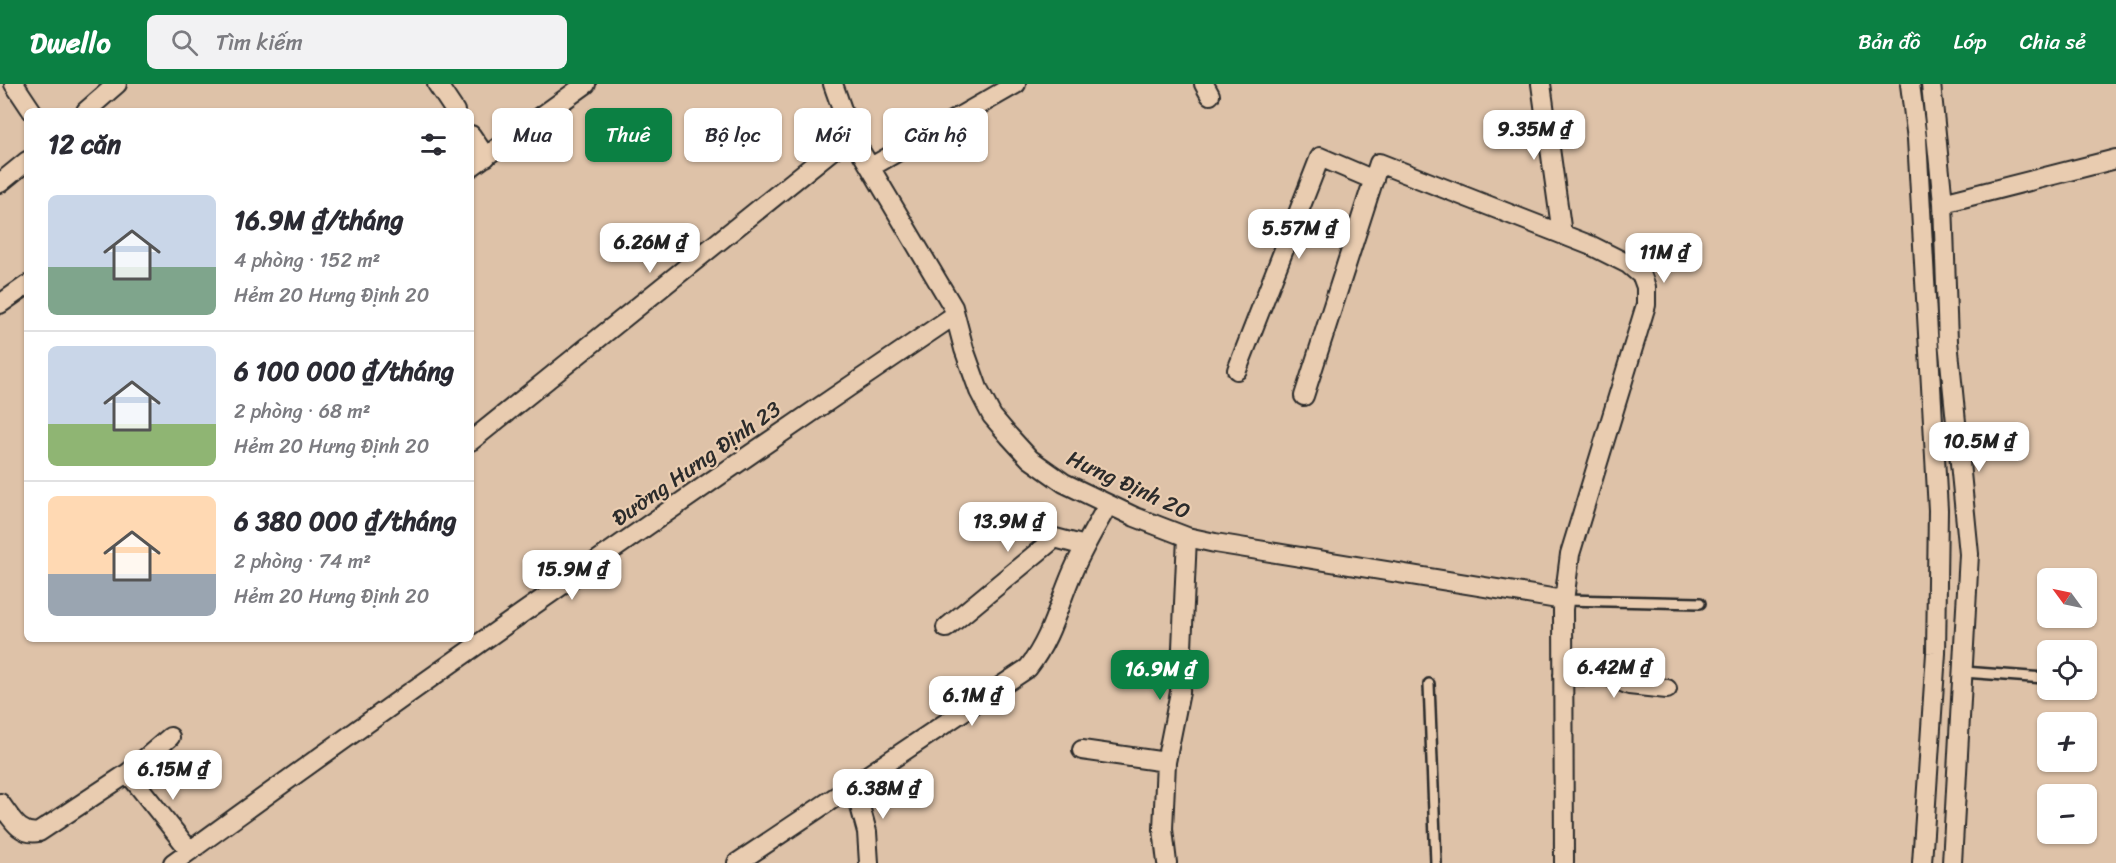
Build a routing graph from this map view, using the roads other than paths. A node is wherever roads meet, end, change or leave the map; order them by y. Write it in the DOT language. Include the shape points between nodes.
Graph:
graph roads {
  1 [pos="14,84"];
  2 [pos="117,84"];
  3 [pos="437,84"];
  4 [pos="586,84"];
  5 [pos="833,84"];
  6 [pos="1016,84"];
  7 [pos="1541,84"];
  8 [pos="1910,84"];
  9 [pos="1931,84"];
  10 [pos="30,108"];
  11 [pos="89,108"];
  12 [pos="453,108"];
  13 [pos="841,108"];
  14 [pos="474,147"];
  15 [pos="2116,159"];
  16 [pos="478,162"];
  17 [pos="817,162"];
  18 [pos="868,162"];
  19 [pos="24,163"];
  20 [pos="871,167"];
  21 [pos="1374,180"];
  22 [pos="0,183"];
  23 [pos="1943,203"];
  24 [pos="1562,234"];
  25 [pos="24,287"];
  26 [pos="0,304"];
  27 [pos="956,315"];
  28 [pos="1237,370"];
  29 [pos="1304,396"];
  30 [pos="474,439"];
  31 [pos="1108,505"];
  32 [pos="1187,537"];
  33 [pos="1085,546"];
  34 [pos="1564,600"];
  35 [pos="1700,603"];
  36 [pos="946,628"];
  37 [pos="1964,672"];
  38 [pos="1563,675"];
  39 [pos="2037,677"];
  40 [pos="1429,684"];
  41 [pos="1668,689"];
  42 [pos="170,737"];
  43 [pos="1082,750"];
  44 [pos="1166,762"];
  45 [pos="128,773"];
  46 [pos="855,784"];
  47 [pos="0,803"];
  48 [pos="190,850"];
  49 [pos="172,863"];
  50 [pos="737,863"];
  51 [pos="869,863"];
  52 [pos="1167,863"];
  53 [pos="1436,863"];
  54 [pos="1564,863"];
  55 [pos="1922,863"];
  56 [pos="1952,863"];
  1 -- 10 [label="street"];
  2 -- 11 [label="street"];
  3 -- 12 [label="street"];
  4 -- 16 [label="street"];
  5 -- 13 [label="street, Hưng Định 20"];
  6 -- 20 [label="street"];
  7 -- 24 [label="street"];
  8 -- 55 [label="street" via="1917,139 1938,510 1936,652"];
  9 -- 23 [label="street"];
  14 -- 16 [label="street"];
  15 -- 23 [label="street"];
  17 -- 30 [label="street"];
  18 -- 20 [label="street, Hưng Định 20"];
  19 -- 22 [label="street"];
  20 -- 27 [label="street, Hưng Định 20"];
  21 -- 24 [label="street" via="1379,163"];
  21 -- 28 [label="street" via="1320,157"];
  21 -- 29 [label="street"];
  23 -- 37 [label="street" via="1948,341 1969,554"];
  24 -- 34 [label="street" via="1628,264 1642,276 1646,287 1646,305 1570,554"];
  25 -- 26 [label="street"];
  27 -- 31 [label="street, Hưng Định 20" via="979,391 997,423 1030,459 1064,483"];
  27 -- 48 [label="street, Đường Hưng Định 23" via="775,437"];
  31 -- 32 [label="street, Hưng Định 20"];
  31 -- 33 [label="street"];
  32 -- 34 [label="street, Hưng Định 20"];
  32 -- 44 [label="street" via="1180,692"];
  33 -- 36 [label="street" via="1055,538"];
  33 -- 46 [label="street" via="1052,630 1028,668"];
  34 -- 35 [label="lane"];
  34 -- 38 [label="street"];
  37 -- 39 [label="lane"];
  37 -- 56 [label="street"];
  38 -- 41 [label="street" via="1608,676 1629,686"];
  38 -- 54 [label="street"];
  40 -- 53 [label="lane"];
  42 -- 45 [label="street"];
  43 -- 44 [label="street"];
  44 -- 52 [label="street" via="1163,829"];
  45 -- 47 [label="street" via="39,832 23,831"];
  45 -- 48 [label="street"];
  46 -- 50 [label="street"];
  46 -- 51 [label="street" via="867,832"];
  48 -- 49 [label="street, Đường Hưng Định 23"];
}
